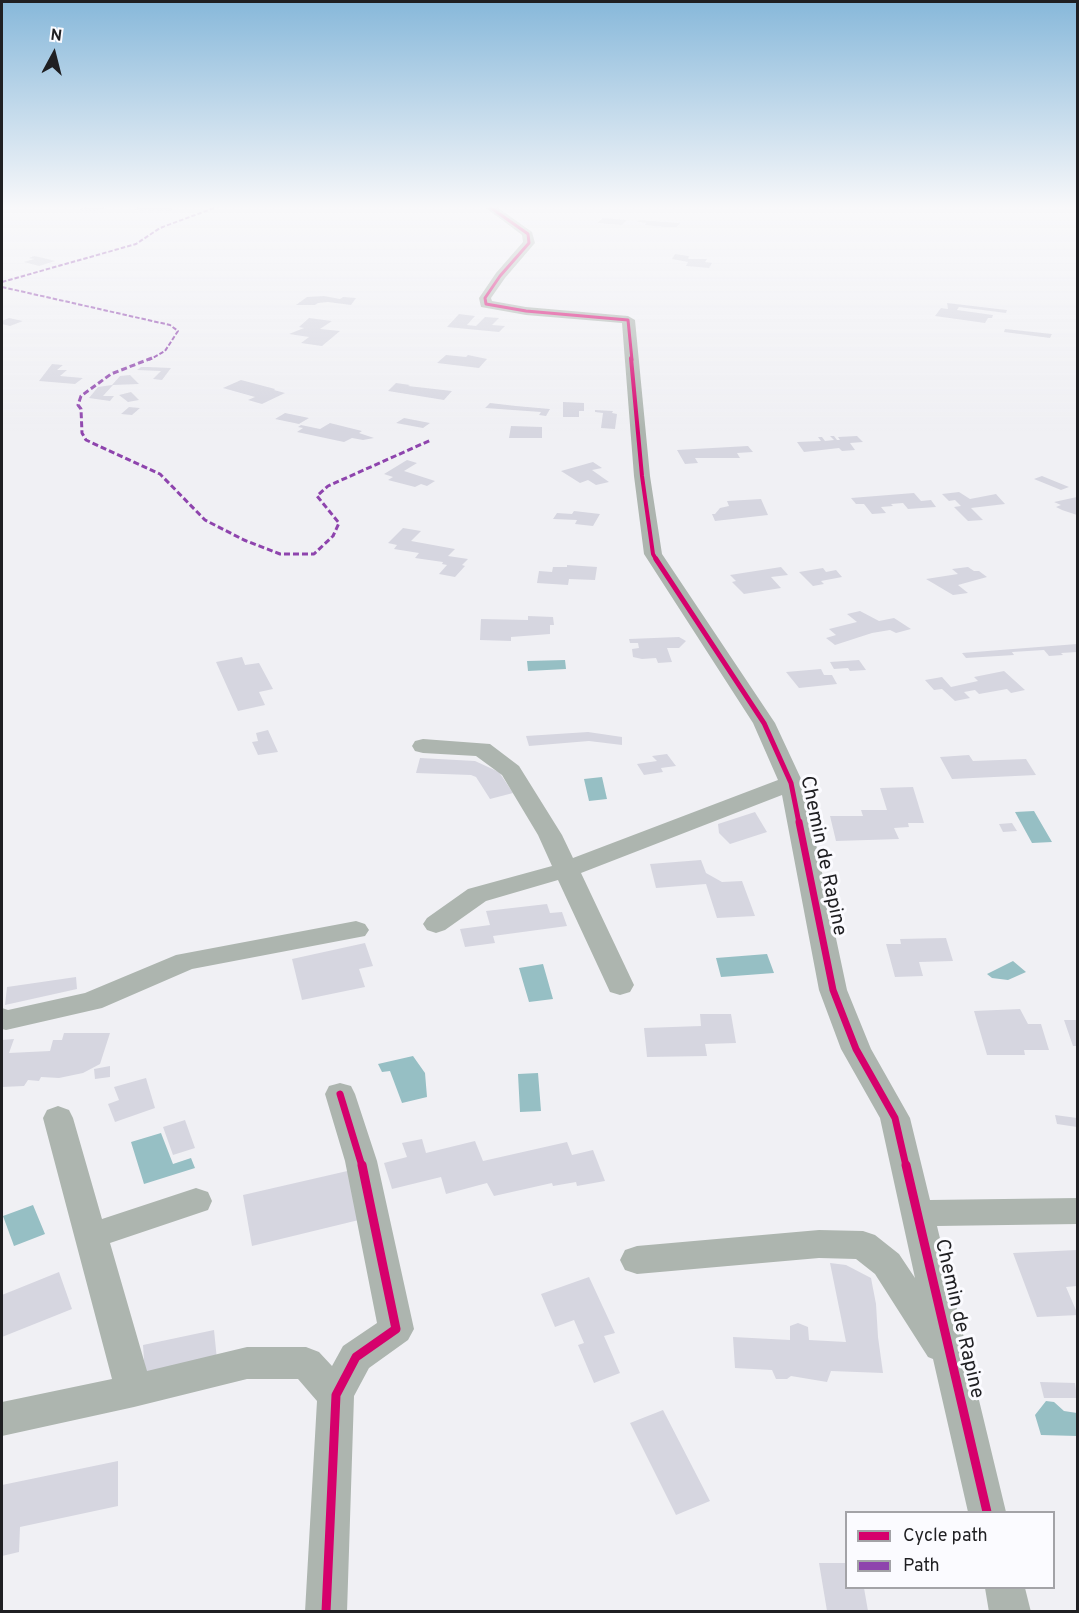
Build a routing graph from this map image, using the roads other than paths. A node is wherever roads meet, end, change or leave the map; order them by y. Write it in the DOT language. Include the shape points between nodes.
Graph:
graph roads {
  1 [pos="497,280"];
  2 [pos="423,746"];
  3 [pos="792,783"];
  4 [pos="566,870"];
  5 [pos="436,924"];
  6 [pos="356,930"];
  7 [pos="620,984"];
  8 [pos="2,1018"];
  9 [pos="340,1094"];
  10 [pos="58,1118"];
  11 [pos="196,1201"];
  12 [pos="1077,1211"];
  13 [pos="916,1213"];
  14 [pos="91,1236"];
  15 [pos="637,1260"];
  16 [pos="951,1360"];
  17 [pos="134,1390"];
  18 [pos="336,1395"];
  19 [pos="2,1419"];
  20 [pos="987,1511"];
  21 [pos="1005,1589"];
  22 [pos="327,1611"];
  23 [pos="1010,1611"];
  1 -- 3 [label="street, Chemin de Rapine" via="485,298 486,304 628,320 653,554 764,723"];
  2 -- 4 [label="street" via="482,749 511,771 550,835"];
  3 -- 4 [label="street"];
  3 -- 13 [label="street, Chemin de Rapine" via="833,990 856,1049 895,1118"];
  4 -- 5 [label="street" via="477,895"];
  4 -- 7 [label="street"];
  6 -- 8 [label="street" via="186,961 92,1001"];
  9 -- 18 [label="street" via="361,1161 396,1329 356,1357"];
  10 -- 14 [label="street"];
  11 -- 14 [label="street"];
  12 -- 13 [label="street"];
  13 -- 16 [label="street, Chemin de Rapine"];
  14 -- 17 [label="street"];
  15 -- 16 [label="street" via="819,1244 863,1245 887,1264"];
  16 -- 20 [label="street, Chemin de Rapine"];
  17 -- 18 [label="street" via="247,1363 306,1363"];
  17 -- 19 [label="street"];
  18 -- 22 [label="street"];
  21 -- 23 [label="street"];
}
